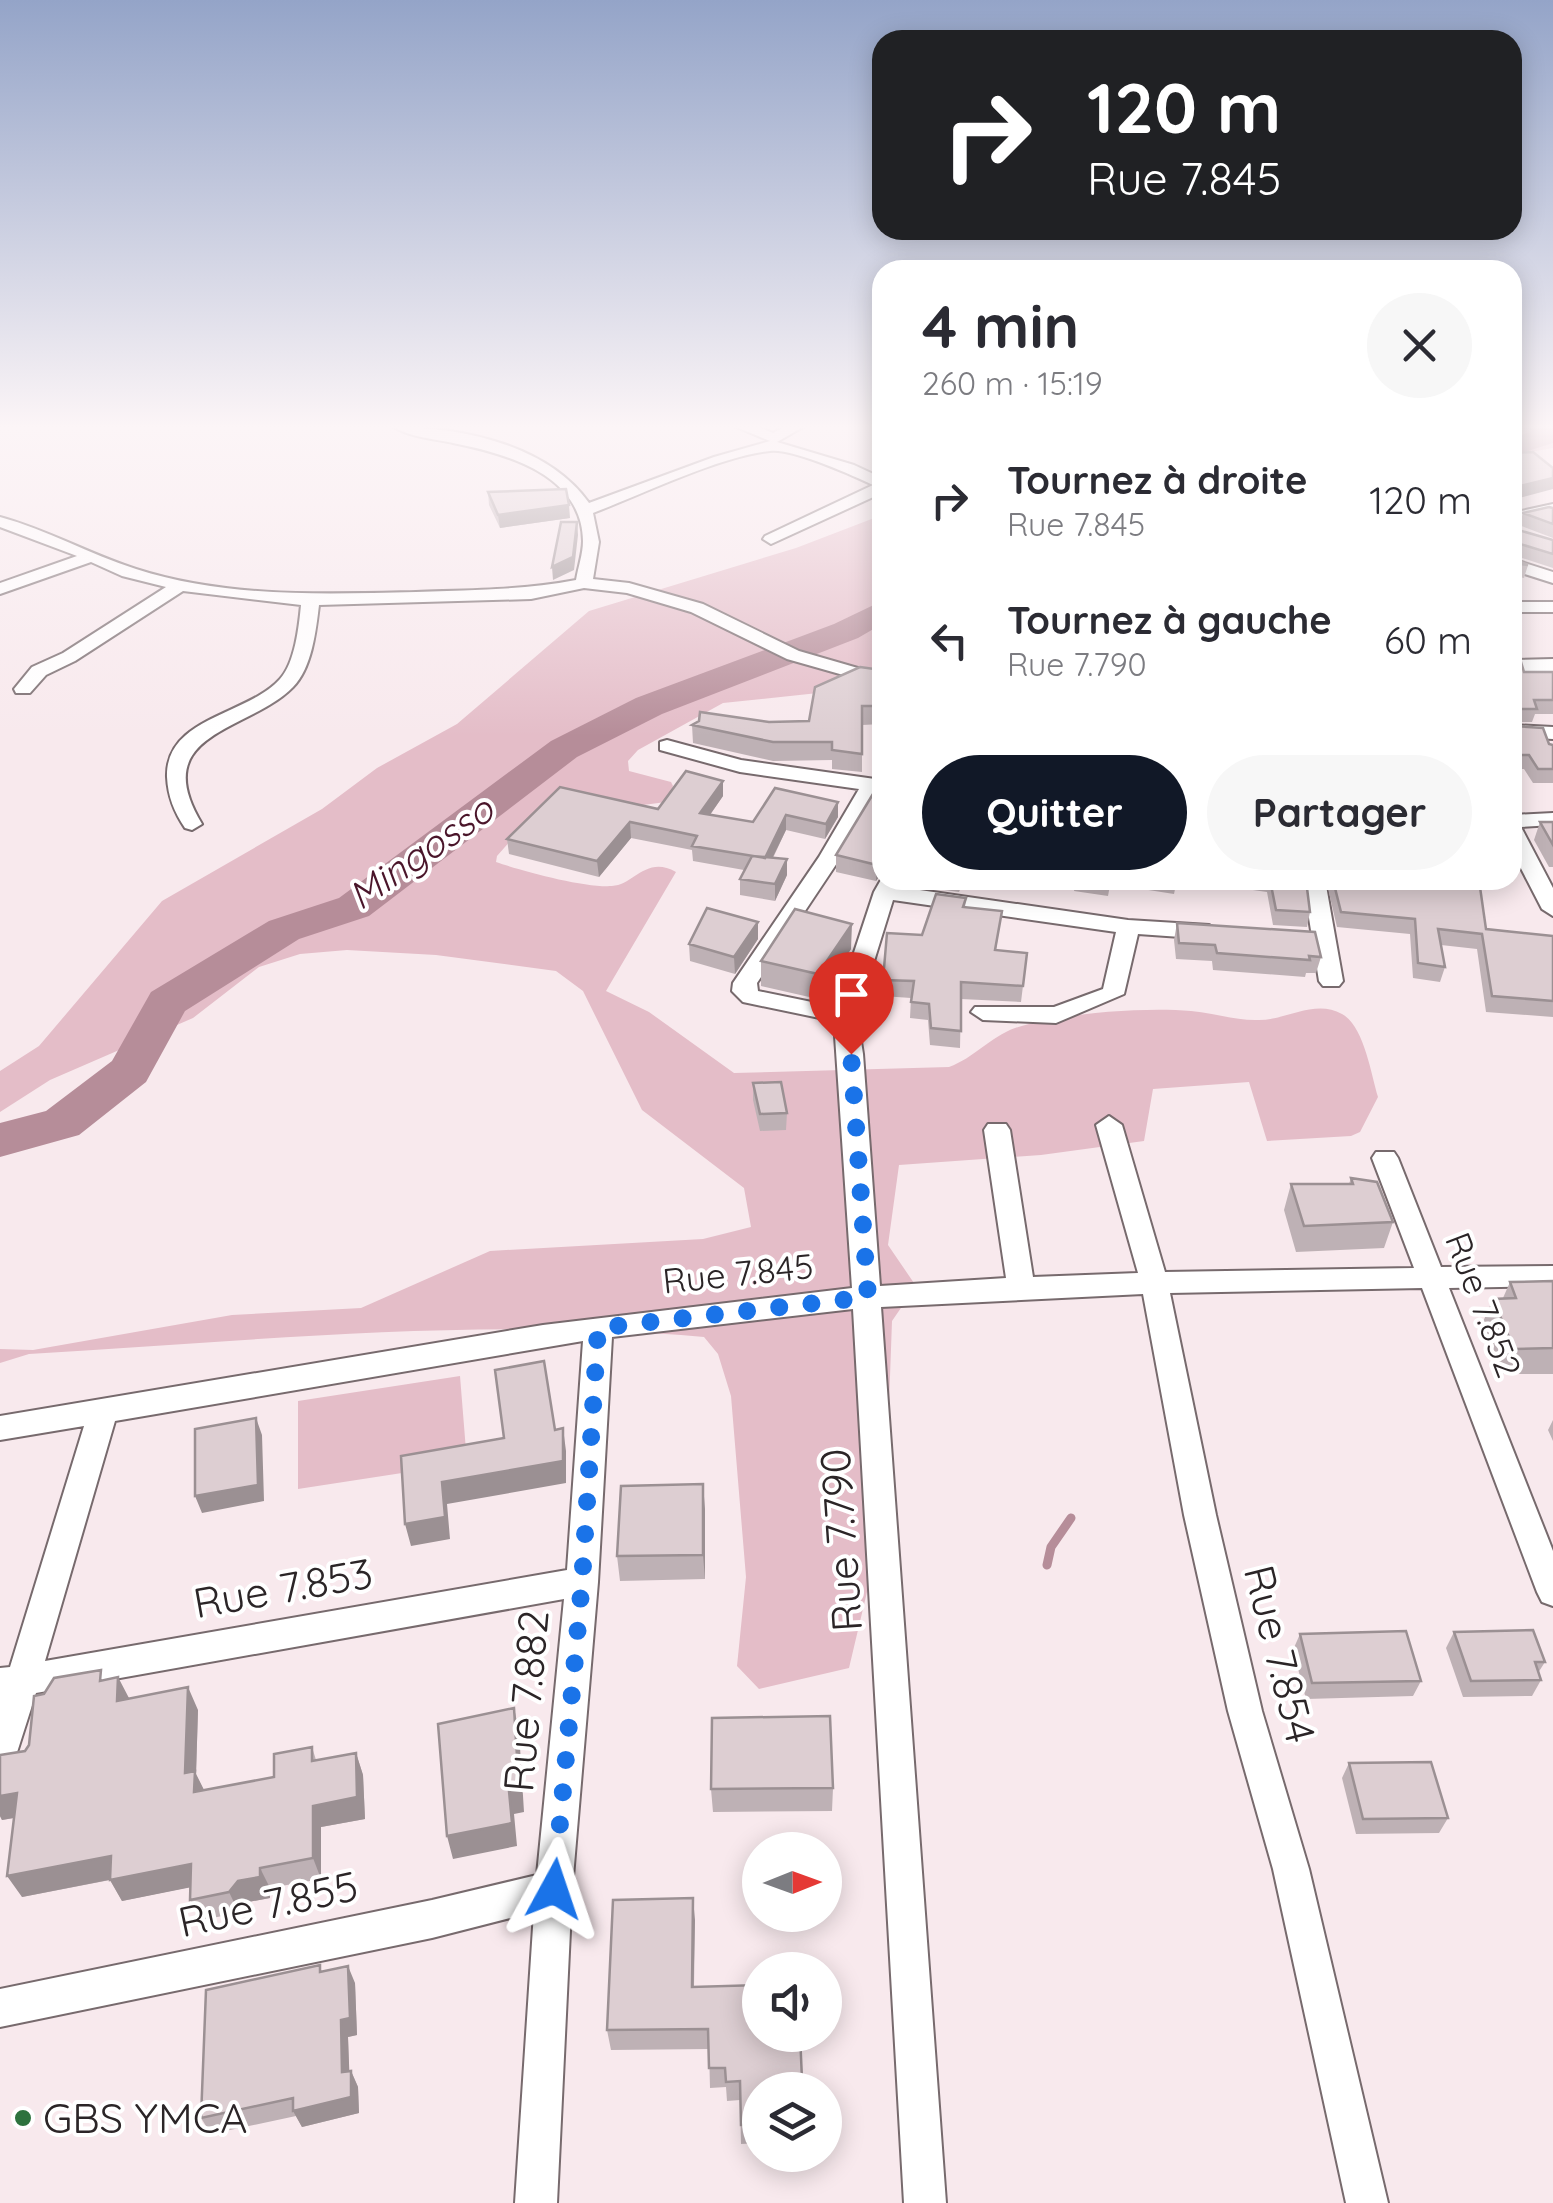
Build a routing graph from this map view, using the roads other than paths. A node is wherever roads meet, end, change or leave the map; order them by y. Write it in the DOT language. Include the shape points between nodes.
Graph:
graph roads {
  1 [pos="27,530"];
  2 [pos="588,530"];
  3 [pos="791,530"];
  4 [pos="772,539"];
  5 [pos="92,556"];
  6 [pos="1522,567"];
  7 [pos="1553,578"];
  8 [pos="584,583"];
  9 [pos="180,585"];
  10 [pos="0,589"];
  11 [pos="310,600"];
  12 [pos="1522,607"];
  13 [pos="1553,607"];
  14 [pos="1553,664"];
  15 [pos="1522,666"];
  16 [pos="872,678"];
  17 [pos="23,689"];
  18 [pos="1522,731"];
  19 [pos="1553,733"];
  20 [pos="668,746"];
  21 [pos="872,784"];
  22 [pos="872,793"];
  23 [pos="1553,819"];
  24 [pos="1522,821"];
  25 [pos="192,824"];
  26 [pos="1522,849"];
  27 [pos="887,890"];
  28 [pos="911,890"];
  29 [pos="1314,890"];
  30 [pos="1553,910"];
  31 [pos="1128,927"];
  32 [pos="1234,934"];
  33 [pos="1331,981"];
  34 [pos="983,1012"];
  35 [pos="844,1016"];
  36 [pos="1110,1125"];
  37 [pos="997,1130"];
  38 [pos="1385,1158"];
  39 [pos="1553,1276"];
  40 [pos="1432,1278"];
  41 [pos="1155,1285"];
  42 [pos="1021,1288"];
  43 [pos="868,1297"];
  44 [pos="598,1328"];
  45 [pos="103,1412"];
  46 [pos="0,1428"];
  47 [pos="582,1582"];
  48 [pos="1553,1592"];
  49 [pos="11,1682"];
  50 [pos="0,1756"];
  51 [pos="554,1889"];
  52 [pos="0,2008"];
  53 [pos="536,2203"];
  54 [pos="925,2203"];
  55 [pos="1367,2203"];
  1 -- 5 [label="street"];
  2 -- 8 [label="street"];
  3 -- 4 [label="street"];
  5 -- 9 [label="street"];
  5 -- 10 [label="street"];
  6 -- 7 [label="street"];
  8 -- 11 [label="street" via="531,594"];
  8 -- 16 [label="street" via="697,608 794,655"];
  9 -- 11 [label="street"];
  9 -- 17 [label="street" via="39,672"];
  11 -- 25 [label="street" via="293,677 255,706 193,736 178,755 175,778"];
  12 -- 13 [label="street"];
  14 -- 15 [label="street"];
  18 -- 19 [label="street"];
  20 -- 21 [label="street" via="740,766"];
  22 -- 35 [label="street" via="745,983 752,997"];
  23 -- 24 [label="street"];
  26 -- 30 [label="street"];
  27 -- 35 [label="street, Rue 7.790"];
  28 -- 31 [label="street"];
  29 -- 33 [label="street" via="1315,939"];
  31 -- 32 [label="street"];
  31 -- 34 [label="street" via="1111,994 1056,1015"];
  35 -- 43 [label="street, Rue 7.790"];
  36 -- 41 [label="street, Rue 7.854"];
  37 -- 42 [label="street"];
  38 -- 40 [label="street, Rue 7.852"];
  39 -- 40 [label="street, Rue 7.845"];
  40 -- 41 [label="street, Rue 7.845"];
  40 -- 48 [label="street, Rue 7.852"];
  41 -- 42 [label="street, Rue 7.845"];
  41 -- 55 [label="street, Rue 7.854" via="1245,1711 1291,1869"];
  42 -- 43 [label="street, Rue 7.845"];
  43 -- 44 [label="street, Rue 7.845"];
  43 -- 54 [label="street, Rue 7.790"];
  44 -- 45 [label="street, Rue 7.845"];
  44 -- 47 [label="street, Rue 7.882"];
  45 -- 46 [label="street, Rue 7.845"];
  45 -- 49 [label="street"];
  47 -- 49 [label="street, Rue 7.853"];
  47 -- 51 [label="street, Rue 7.882"];
  49 -- 50 [label="street"];
  51 -- 52 [label="street, Rue 7.855"];
  51 -- 53 [label="street, Rue 7.882"];
}
